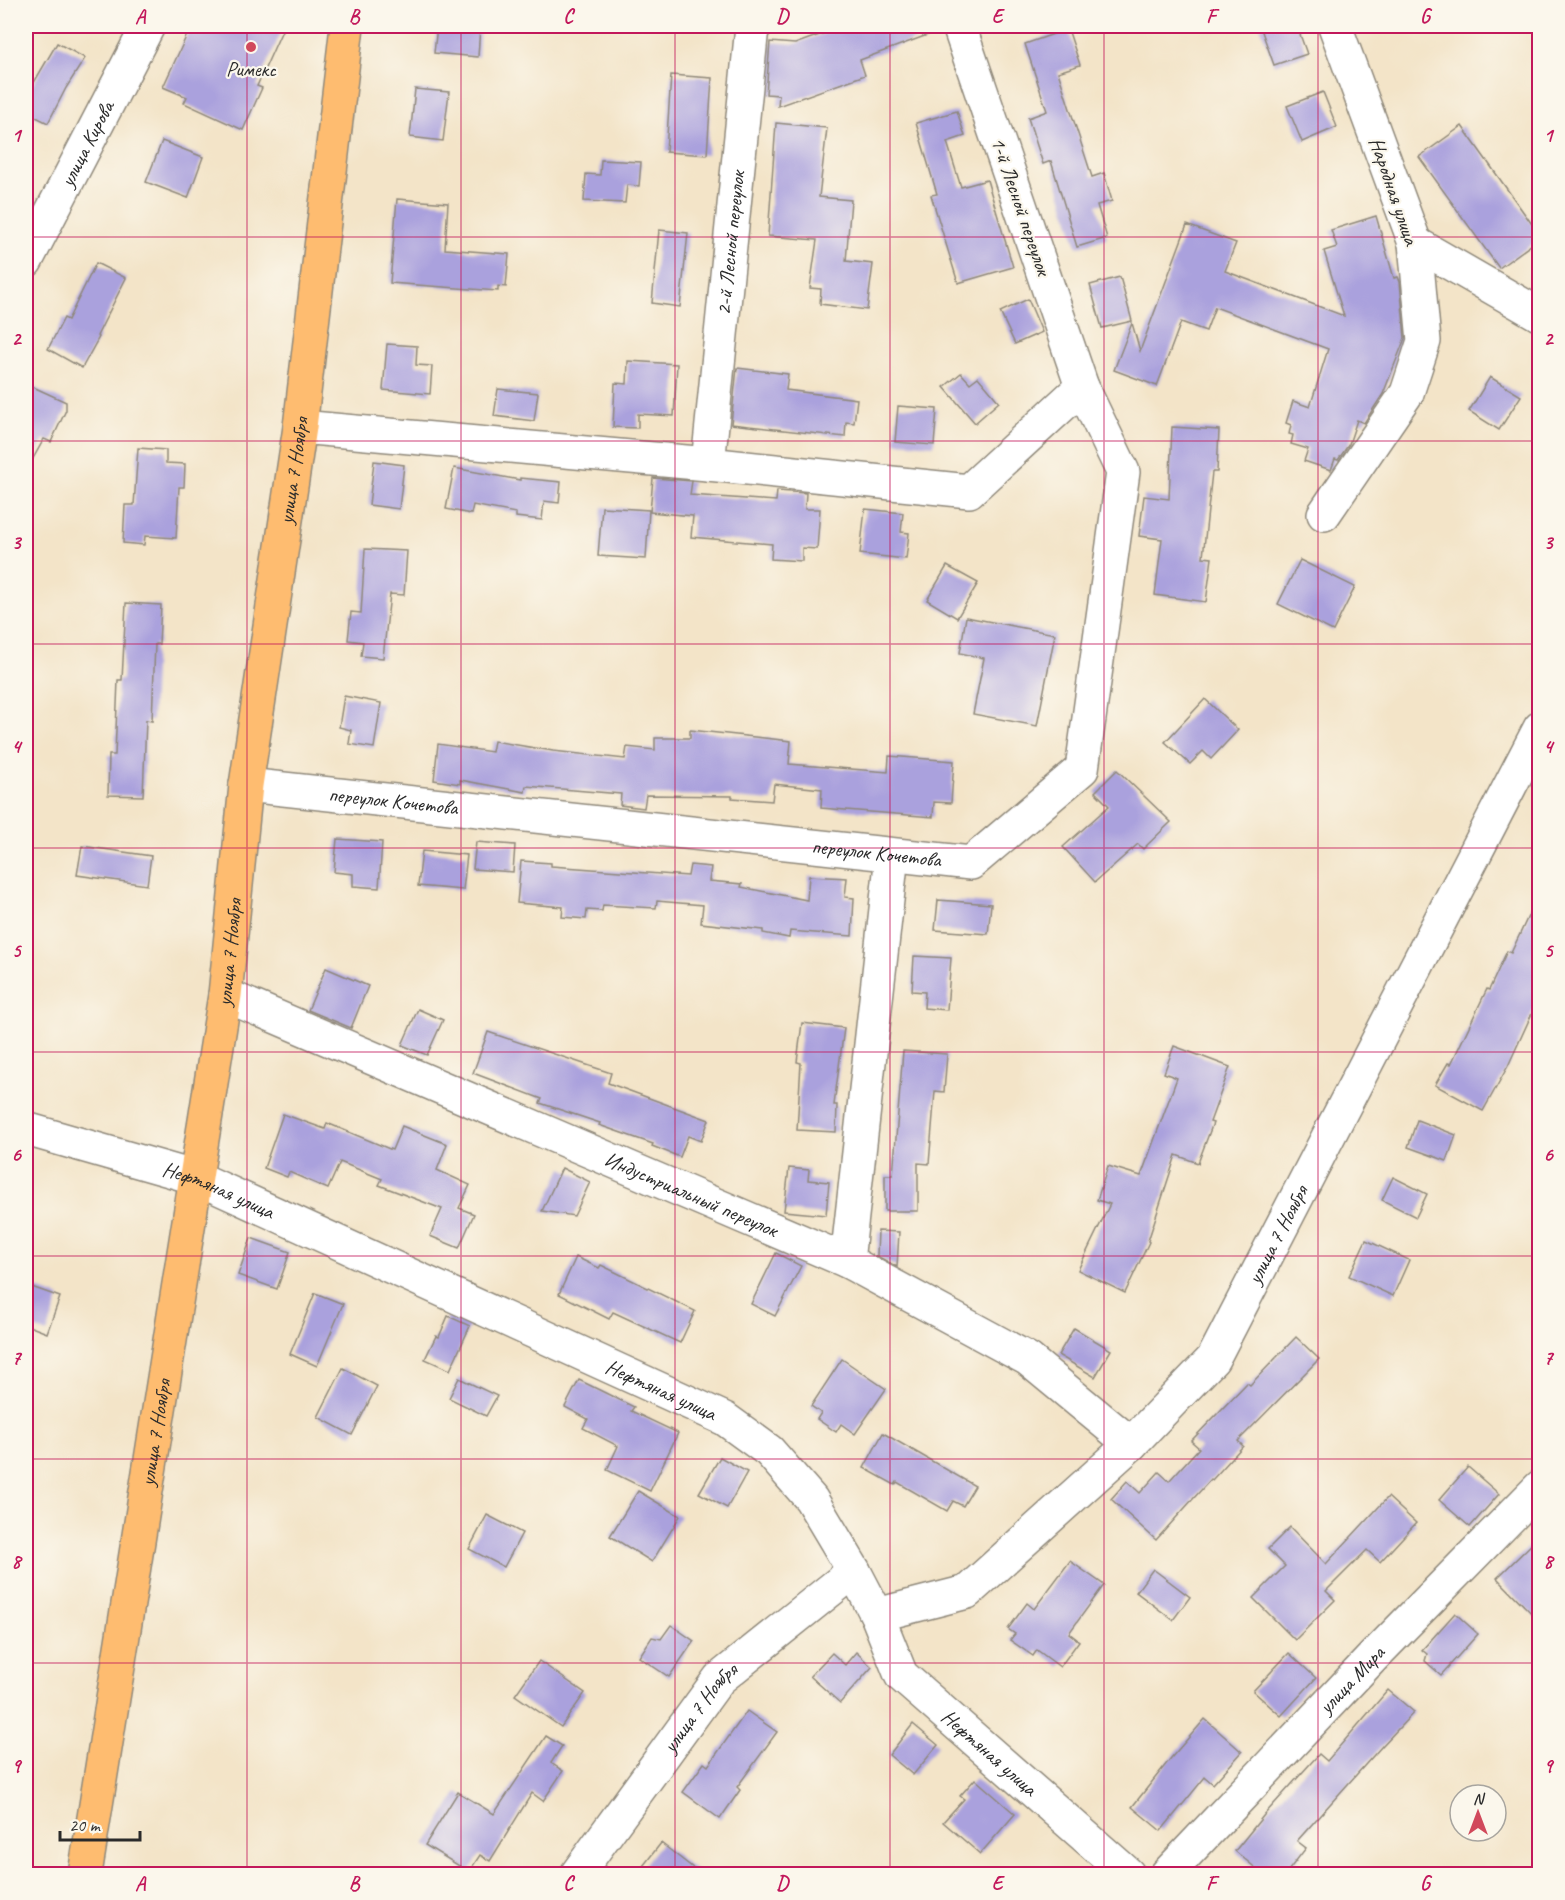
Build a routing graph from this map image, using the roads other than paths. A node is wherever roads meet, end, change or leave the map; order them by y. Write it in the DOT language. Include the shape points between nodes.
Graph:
graph roads {
  1 [pos="148,26"];
  2 [pos="347,26"];
  3 [pos="755,26"];
  4 [pos="959,26"];
  5 [pos="1335,26"];
  6 [pos="1415,243"];
  7 [pos="26,261"];
  8 [pos="1539,315"];
  9 [pos="1082,387"];
  10 [pos="300,427"];
  11 [pos="708,464"];
  12 [pos="1324,514"];
  13 [pos="1539,728"];
  14 [pos="246,785"];
  15 [pos="892,855"];
  16 [pos="225,995"];
  17 [pos="26,1129"];
  18 [pos="197,1178"];
  19 [pos="847,1261"];
  20 [pos="1131,1444"];
  21 [pos="1539,1487"];
  22 [pos="854,1571"];
  23 [pos="877,1615"];
  24 [pos="85,1875"];
  25 [pos="577,1875"];
  26 [pos="1128,1875"];
  27 [pos="1167,1875"];
  1 -- 7 [label="street, улица Кирова"];
  2 -- 10 [label="main road, улица 7 Ноября"];
  3 -- 11 [label="street, 2-й Лесной переулок"];
  4 -- 9 [label="street, 1-й Лесной переулок"];
  5 -- 6 [label="street, Народная улица"];
  6 -- 8 [label="street"];
  6 -- 12 [label="street, Народная улица" via="1424,341 1407,393"];
  9 -- 11 [label="street" via="969,491"];
  9 -- 15 [label="street, переулок Кочетова" via="1123,472 1082,769 971,863"];
  10 -- 11 [label="street"];
  10 -- 14 [label="main road, улица 7 Ноября"];
  13 -- 20 [label="street, улица 7 Ноября" via="1212,1359"];
  14 -- 15 [label="street, переулок Кочетова"];
  14 -- 16 [label="main road, улица 7 Ноября"];
  15 -- 19 [label="street"];
  16 -- 18 [label="main road, улица 7 Ноября"];
  16 -- 19 [label="street, Индустриальный переулок"];
  17 -- 18 [label="street, Нефтяная улица"];
  18 -- 22 [label="street, Нефтяная улица" via="725,1419 769,1451 812,1499"];
  18 -- 24 [label="main road, улица 7 Ноября"];
  19 -- 20 [label="street, Индустриальный переулок" via="1028,1359"];
  20 -- 23 [label="street, улица 7 Ноября" via="967,1592"];
  21 -- 27 [label="street, улица Мира"];
  22 -- 23 [label="street, Нефтяная улица"];
  22 -- 25 [label="street, улица 7 Ноября" via="719,1679"];
  23 -- 26 [label="street, Нефтяная улица" via="901,1675"];
}
